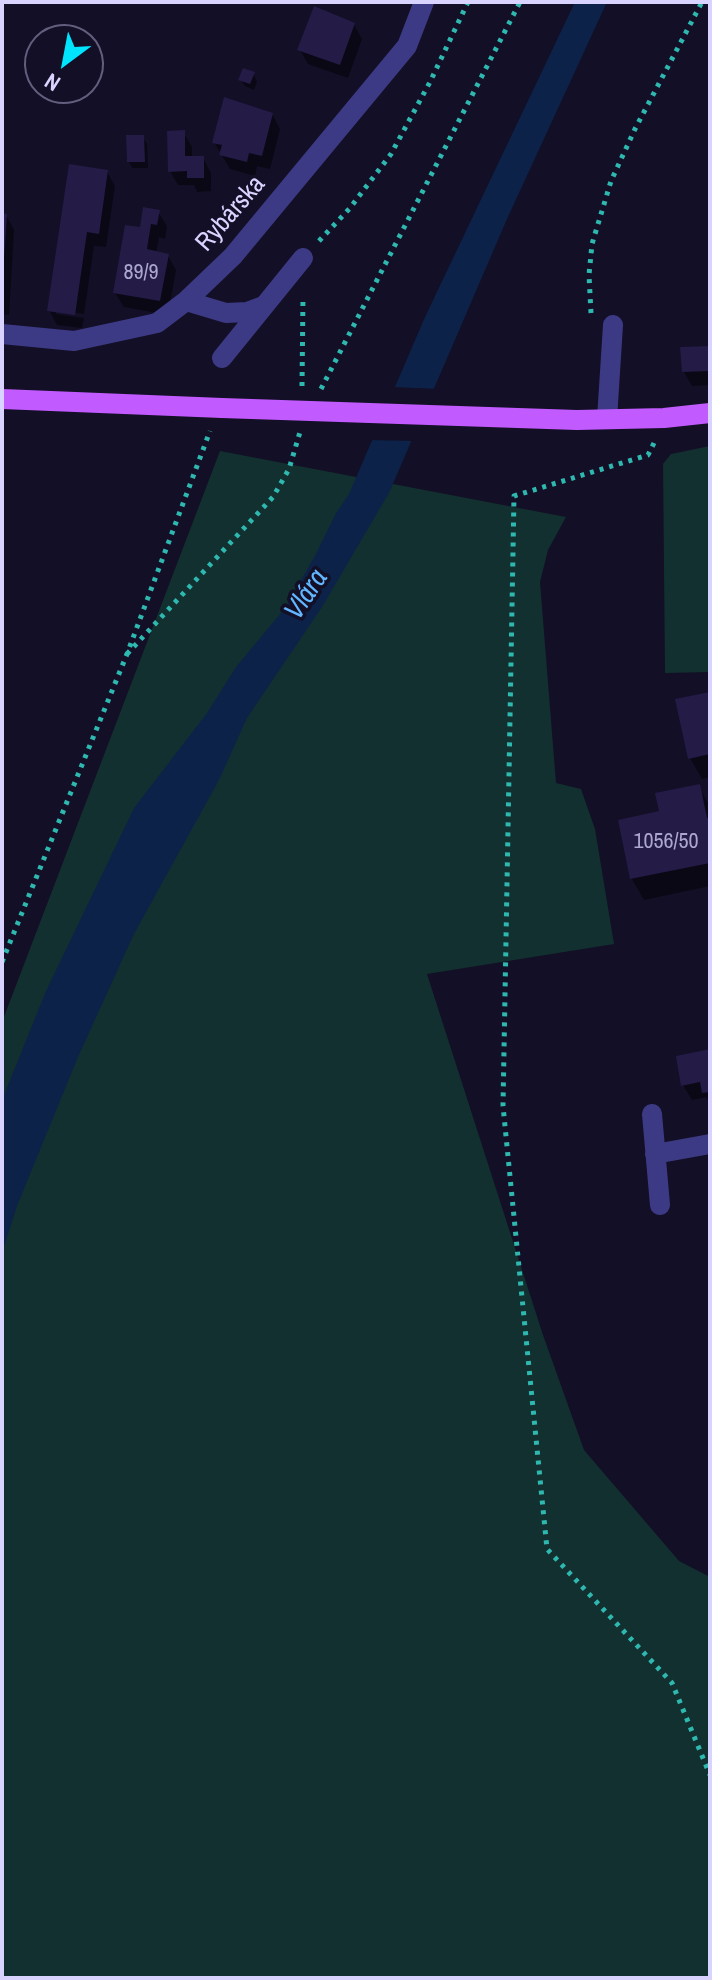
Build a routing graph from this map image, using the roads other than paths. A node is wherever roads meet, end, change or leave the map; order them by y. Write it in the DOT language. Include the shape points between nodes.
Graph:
graph roads {
  1 [pos="424,2"];
  2 [pos="303,258"];
  3 [pos="186,301"];
  4 [pos="263,306"];
  5 [pos="613,325"];
  6 [pos="2,334"];
  7 [pos="222,358"];
  8 [pos="2,399"];
  9 [pos="710,413"];
  10 [pos="607,419"];
  11 [pos="652,1114"];
  12 [pos="710,1144"];
  13 [pos="655,1154"];
  14 [pos="660,1205"];
  1 -- 3 [label="street, Rybárska" via="407,46 233,256"];
  2 -- 4 [label="street"];
  3 -- 4 [label="street" via="226,313"];
  3 -- 6 [label="street, Rybárska" via="157,323 74,341"];
  4 -- 7 [label="street"];
  5 -- 10 [label="street"];
  8 -- 10 [label="main road, bridge"];
  9 -- 10 [label="main road"];
  11 -- 13 [label="street"];
  12 -- 13 [label="street"];
  13 -- 14 [label="street"];
}
